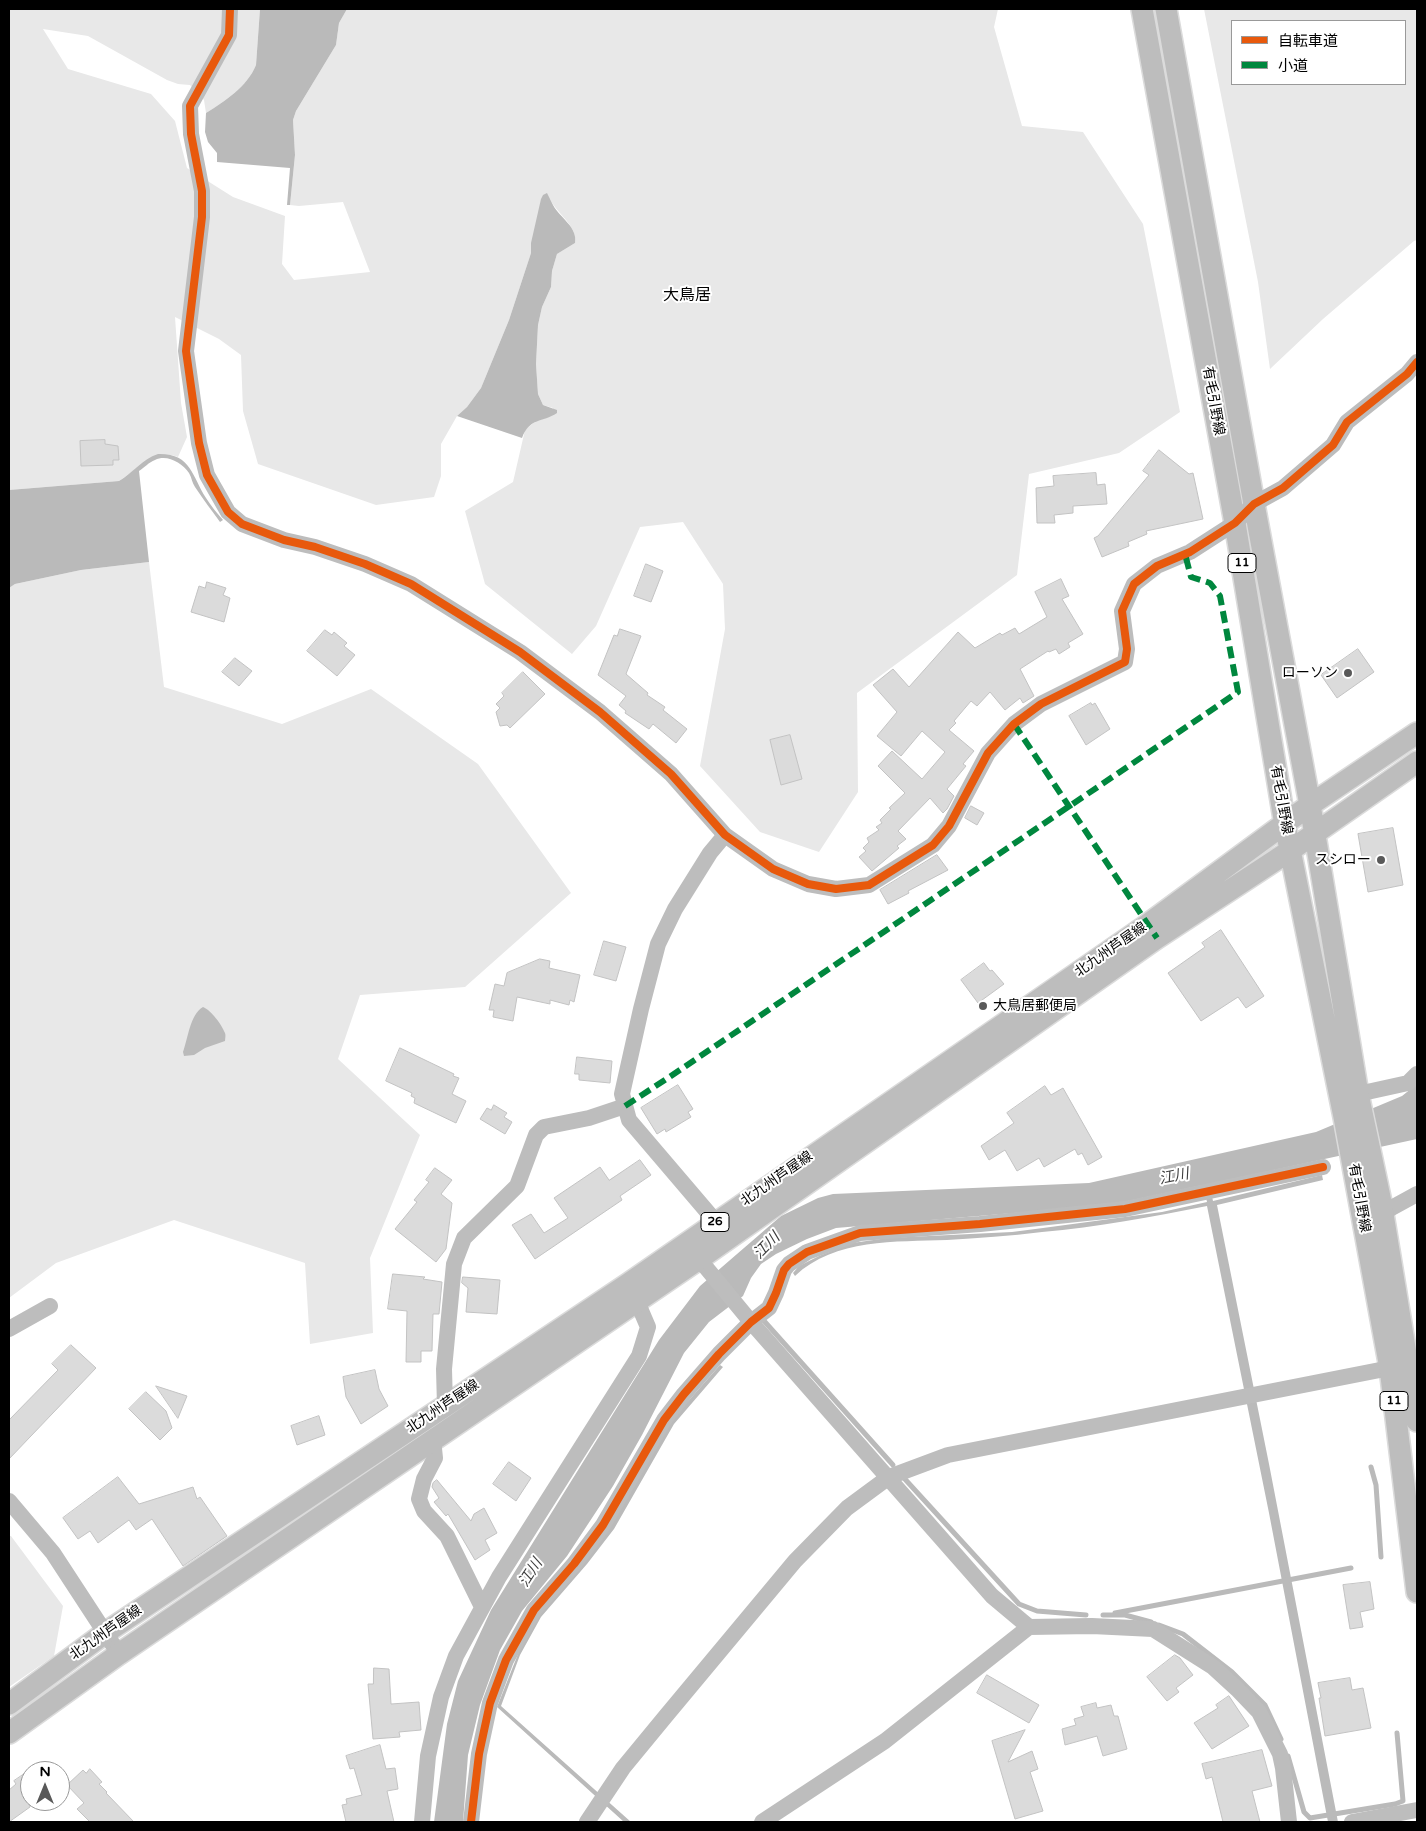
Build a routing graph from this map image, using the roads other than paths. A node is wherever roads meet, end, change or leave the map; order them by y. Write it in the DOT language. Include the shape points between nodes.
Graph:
graph roads {
  1 [pos="230,9"];
  2 [pos="1142,9"];
  3 [pos="1166,9"];
  4 [pos="1417,362"];
  5 [pos="1254,504"];
  6 [pos="1235,524"];
  7 [pos="1417,732"];
  8 [pos="1417,762"];
  9 [pos="1310,805"];
  10 [pos="1285,825"];
  11 [pos="1314,834"];
  12 [pos="725,835"];
  13 [pos="1291,850"];
  14 [pos="1417,1074"];
  15 [pos="625,1106"];
  16 [pos="1354,1107"];
  17 [pos="1323,1167"];
  18 [pos="1417,1194"];
  19 [pos="1382,1208"];
  20 [pos="1362,1216"];
  21 [pos="716,1222"];
  22 [pos="699,1259"];
  23 [pos="633,1292"];
  24 [pos="50,1306"];
  25 [pos="751,1322"];
  26 [pos="9,1328"];
  27 [pos="1390,1368"];
  28 [pos="445,1406"];
  29 [pos="1417,1421"];
  30 [pos="434,1439"];
  31 [pos="889,1477"];
  32 [pos="11,1507"];
  33 [pos="1417,1592"];
  34 [pos="482,1607"];
  35 [pos="1029,1627"];
  36 [pos="105,1633"];
  37 [pos="119,1654"];
  38 [pos="9,1704"];
  39 [pos="9,1733"];
  40 [pos="1417,1810"];
  41 [pos="422,1822"];
  42 [pos="471,1822"];
  43 [pos="587,1822"];
  44 [pos="762,1822"];
  45 [pos="1288,1822"];
  46 [pos="1352,1822"];
  1 -- 12 [label="street" via="229,35 190,106 191,134 202,191 202,217 186,351 199,443 207,475 219,498 228,512 242,524 365,564 411,584 520,652 600,712 671,774"];
  2 -- 6 [label="main road, 有毛引野線 / 11"];
  3 -- 5 [label="main road, 有毛引野線 / 11"];
  4 -- 5 [label="street" via="1407,374 1347,422 1333,445 1283,488"];
  5 -- 6 [label="street"];
  5 -- 9 [label="main road, 有毛引野線 / 11"];
  6 -- 10 [label="main road, 有毛引野線 / 11"];
  6 -- 12 [label="street" via="1190,552 1157,566 1134,584 1122,611 1127,649 1125,662 1041,704 1014,724 988,753 949,826 933,845 868,885 836,889 808,884 772,870"];
  7 -- 9 [label="main road, 北九州芦屋線 / 26"];
  8 -- 11 [label="main road, 北九州芦屋線 / 26"];
  9 -- 10 [label="main road, 北九州芦屋線 / 26"];
  9 -- 11 [label="main road, 有毛引野線 / 11"];
  10 -- 13 [label="main road, 有毛引野線 / 11"];
  10 -- 21 [label="main road, 北九州芦屋線 / 26" via="1147,925"];
  11 -- 13 [label="main road, 北九州芦屋線 / 26"];
  11 -- 16 [label="main road, 有毛引野線 / 11"];
  12 -- 15 [label="street" via="675,909 658,944 622,1094"];
  13 -- 16 [label="main road, 有毛引野線 / 11"];
  13 -- 22 [label="main road, 北九州芦屋線 / 26" via="1157,938"];
  14 -- 16 [label="street" via="1408,1083"];
  15 -- 21 [label="street" via="629,1120"];
  15 -- 28 [label="street" via="589,1118 544,1127 536,1135 518,1186 464,1238 454,1264 444,1369"];
  16 -- 19 [label="main road, 有毛引野線 / 11"];
  16 -- 20 [label="main road, 有毛引野線 / 11"];
  17 -- 25 [label="street" via="1125,1209 860,1232 807,1252 789,1264 769,1308"];
  18 -- 19 [label="street"];
  19 -- 20 [label="street"];
  19 -- 29 [label="main road, 有毛引野線 / 11"];
  20 -- 27 [label="main road, 有毛引野線 / 11"];
  21 -- 23 [label="main road, 北九州芦屋線 / 26"];
  22 -- 23 [label="main road, 北九州芦屋線 / 26"];
  22 -- 25 [label="street"];
  23 -- 28 [label="main road, 北九州芦屋線 / 26"];
  23 -- 30 [label="main road, 北九州芦屋線 / 26"];
  23 -- 34 [label="street" via="648,1327 639,1356"];
  24 -- 26 [label="street"];
  25 -- 31 [label="street"];
  25 -- 42 [label="street" via="719,1354 664,1420 603,1525 534,1610 506,1660 490,1703 479,1754"];
  27 -- 31 [label="street" via="948,1455"];
  27 -- 33 [label="main road, 有毛引野線 / 11"];
  28 -- 36 [label="main road, 北九州芦屋線 / 26"];
  30 -- 34 [label="street" via="435,1458 424,1479 419,1499 424,1511 447,1536"];
  30 -- 37 [label="main road, 北九州芦屋線 / 26"];
  31 -- 35 [label="street" via="992,1596"];
  31 -- 43 [label="street" via="847,1508 795,1562 623,1768"];
  32 -- 36 [label="street" via="53,1553"];
  34 -- 41 [label="street" via="456,1656 441,1697 428,1756"];
  35 -- 44 [label="street" via="885,1741"];
  35 -- 45 [label="street" via="1154,1629 1213,1667 1259,1712 1280,1754"];
  36 -- 37 [label="street"];
  36 -- 38 [label="main road, 北九州芦屋線 / 26"];
  37 -- 39 [label="main road, 北九州芦屋線 / 26"];
  40 -- 46 [label="street"];
}
